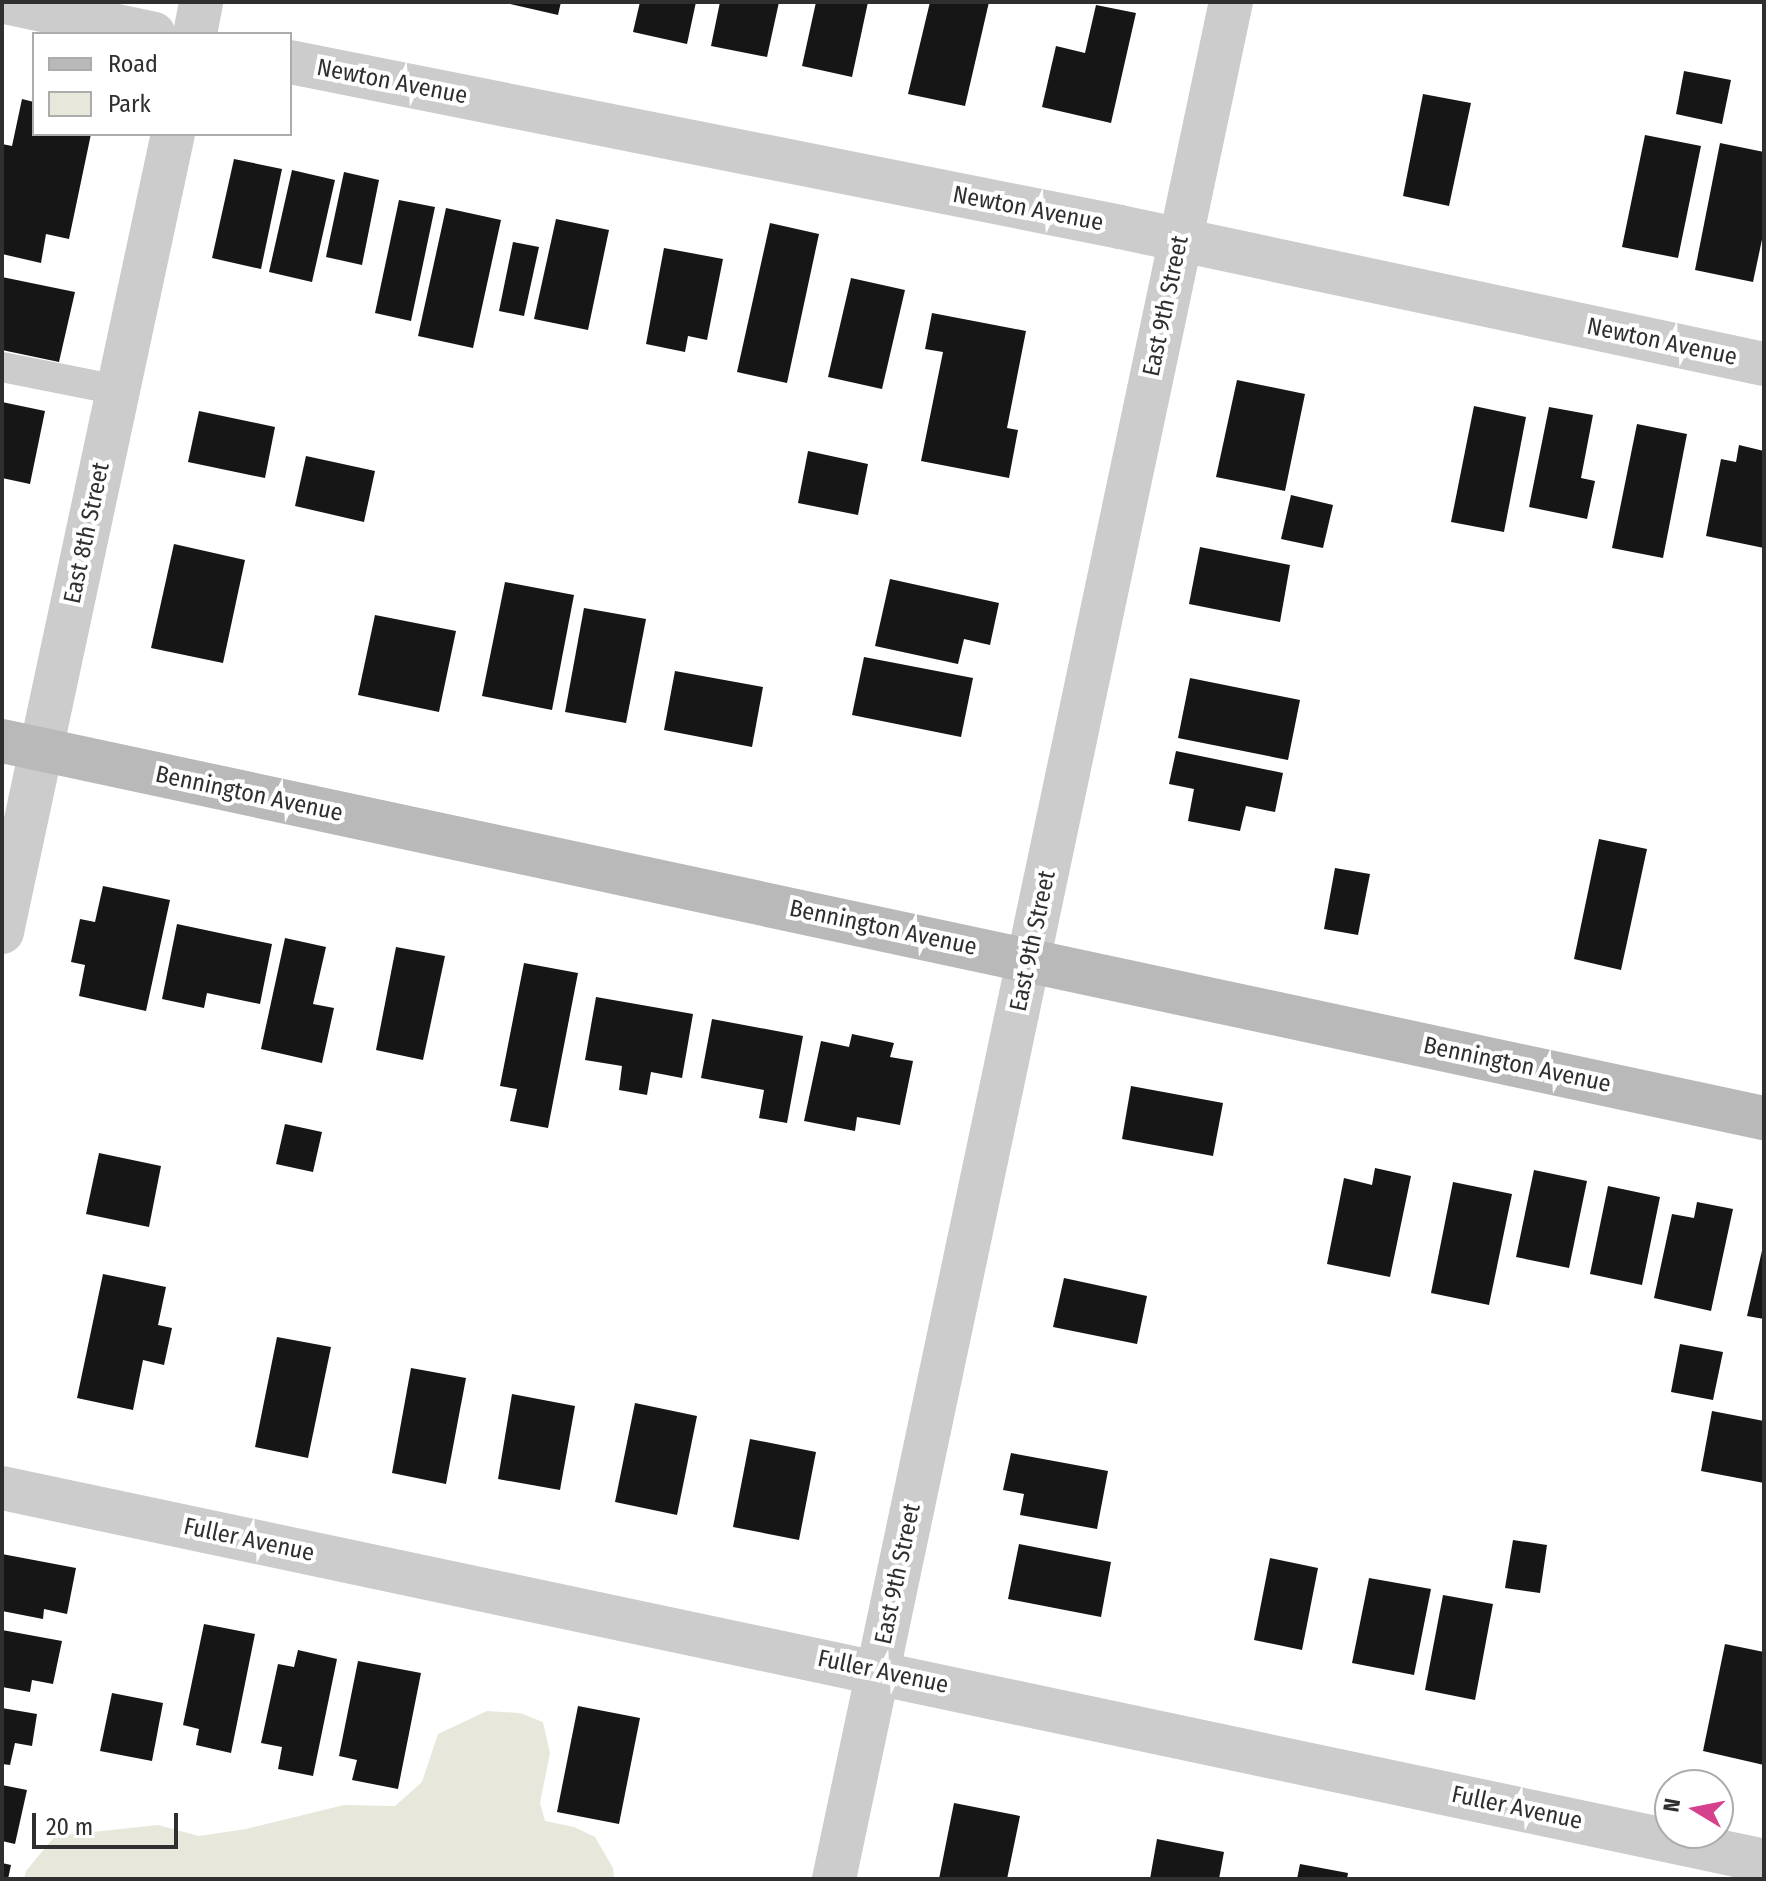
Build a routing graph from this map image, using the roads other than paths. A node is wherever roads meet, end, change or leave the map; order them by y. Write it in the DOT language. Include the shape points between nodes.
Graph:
graph roads {
  1 [pos="5,2"];
  2 [pos="201,2"];
  3 [pos="1231,2"];
  4 [pos="145,32"];
  5 [pos="195,32"];
  6 [pos="292,62"];
  7 [pos="173,136"];
  8 [pos="1180,240"];
  9 [pos="1764,364"];
  10 [pos="2,367"];
  11 [pos="118,390"];
  12 [pos="22,745"];
  13 [pos="2,932"];
  14 [pos="1028,959"];
  15 [pos="1764,1118"];
  16 [pos="2,1488"];
  17 [pos="878,1671"];
  18 [pos="1764,1861"];
  19 [pos="834,1879"];
  1 -- 4 [label="street"];
  2 -- 5 [label="street"];
  3 -- 8 [label="street, East 9th Street"];
  6 -- 8 [label="street, Newton Avenue"];
  7 -- 11 [label="street, East 8th Street"];
  8 -- 9 [label="street, Newton Avenue"];
  8 -- 14 [label="street, East 9th Street"];
  10 -- 11 [label="lane"];
  11 -- 12 [label="street, East 8th Street"];
  12 -- 13 [label="street, East 8th Street"];
  12 -- 14 [label="street, Bennington Avenue"];
  14 -- 15 [label="street, Bennington Avenue"];
  14 -- 17 [label="street, East 9th Street"];
  16 -- 17 [label="street, Fuller Avenue"];
  17 -- 18 [label="street, Fuller Avenue"];
  17 -- 19 [label="street, East 9th Street"];
}
